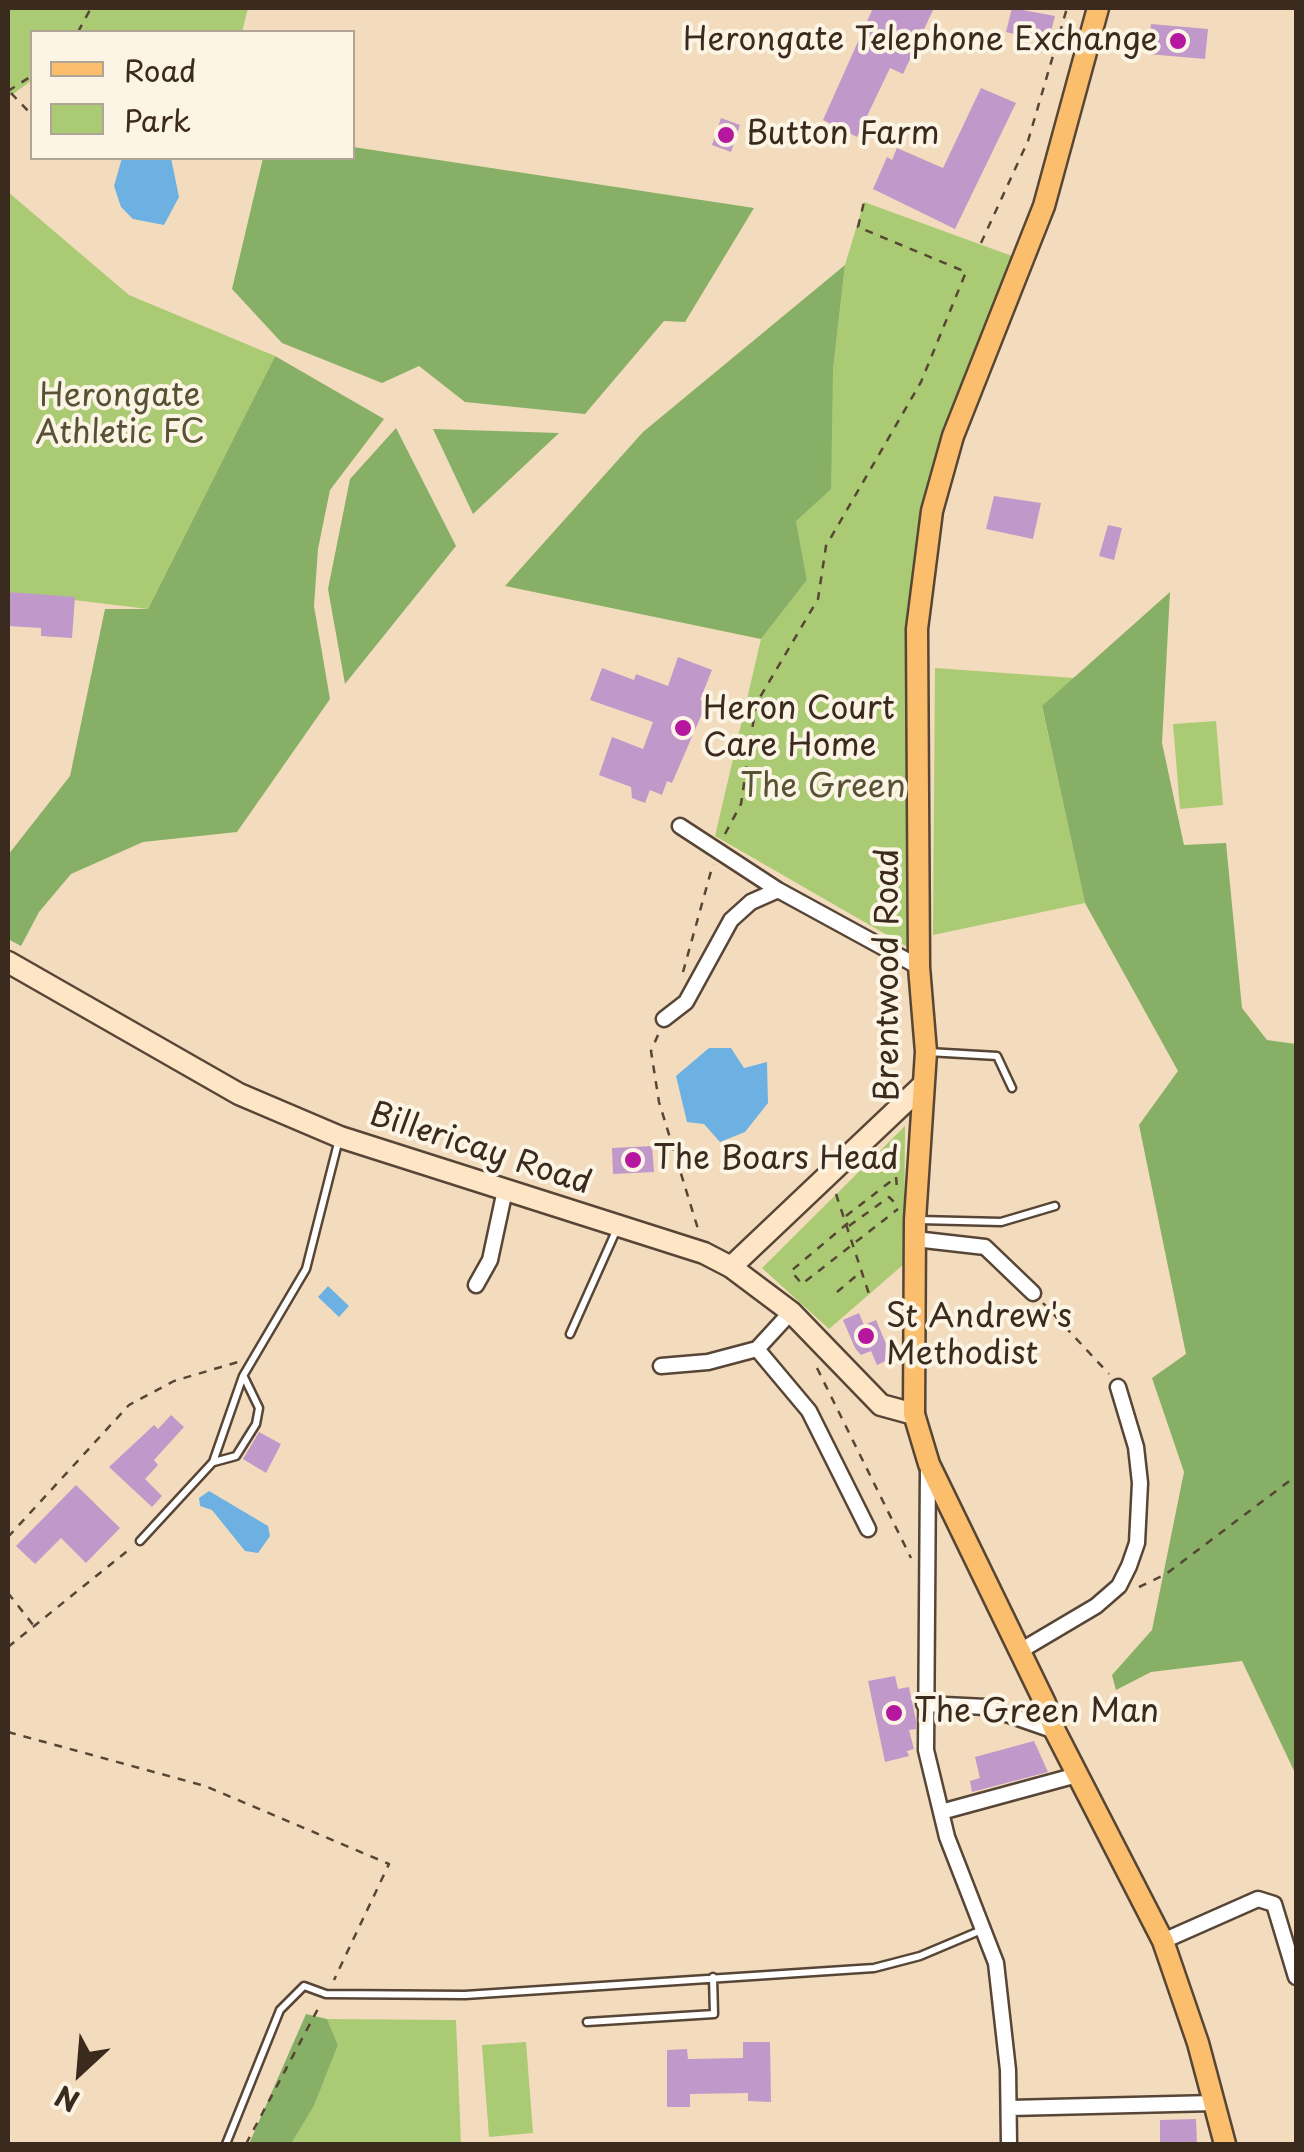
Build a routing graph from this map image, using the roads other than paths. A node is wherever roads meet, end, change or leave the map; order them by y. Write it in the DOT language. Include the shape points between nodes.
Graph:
graph roads {
  1 [pos="1098,8"];
  2 [pos="680,826"];
  3 [pos="778,890"];
  4 [pos="8,962"];
  5 [pos="919,966"];
  6 [pos="664,1019"];
  7 [pos="926,1052"];
  8 [pos="922,1086"];
  9 [pos="1012,1088"];
  10 [pos="340,1137"];
  11 [pos="505,1190"];
  12 [pos="1055,1206"];
  13 [pos="619,1226"];
  14 [pos="915,1229"];
  15 [pos="731,1267"];
  16 [pos="476,1286"];
  17 [pos="1033,1293"];
  18 [pos="791,1312"];
  19 [pos="570,1334"];
  20 [pos="757,1349"];
  21 [pos="660,1366"];
  22 [pos="243,1376"];
  23 [pos="1118,1388"];
  24 [pos="914,1414"];
  25 [pos="213,1462"];
  26 [pos="928,1464"];
  27 [pos="868,1529"];
  28 [pos="140,1541"];
  29 [pos="1020,1651"];
  30 [pos="924,1704"];
  31 [pos="1054,1732"];
  32 [pos="1077,1775"];
  33 [pos="942,1812"];
  34 [pos="986,1928"];
  35 [pos="1163,1941"];
  36 [pos="713,1977"];
  37 [pos="1296,1978"];
  38 [pos="587,2022"];
  39 [pos="1214,2103"];
  40 [pos="1010,2108"];
  41 [pos="226,2144"];
  42 [pos="1008,2144"];
  43 [pos="1225,2144"];
  1 -- 5 [label="main road, Brentwood Road" via="1058,162 932,511 917,629"];
  2 -- 3 [label="street"];
  3 -- 5 [label="street"];
  3 -- 6 [label="street" via="731,920 686,1002"];
  4 -- 10 [label="street, Billericay Road" via="239,1094"];
  5 -- 7 [label="main road, Brentwood Road"];
  7 -- 8 [label="main road, Brentwood Road"];
  7 -- 9 [label="lane" via="996,1056"];
  8 -- 14 [label="main road, Brentwood Road"];
  8 -- 15 [label="street"];
  10 -- 11 [label="street, Billericay Road"];
  10 -- 22 [label="lane" via="306,1270"];
  11 -- 13 [label="street, Billericay Road"];
  11 -- 16 [label="street" via="490,1260"];
  12 -- 14 [label="lane" via="1001,1222"];
  13 -- 15 [label="street, Billericay Road"];
  13 -- 19 [label="lane"];
  14 -- 17 [label="street" via="985,1247"];
  14 -- 24 [label="main road, Brentwood Road"];
  15 -- 18 [label="street, Billericay Road"];
  18 -- 20 [label="street"];
  18 -- 24 [label="street, Billericay Road" via="881,1405"];
  20 -- 21 [label="street"];
  20 -- 27 [label="street" via="809,1411"];
  22 -- 25 [label="lane"];
  22 -- 25 [label="lane" via="259,1408 256,1424 236,1456"];
  23 -- 29 [label="street" via="1140,1483 1129,1566 1119,1586 1096,1606"];
  24 -- 26 [label="main road, Brentwood Road"];
  25 -- 28 [label="lane"];
  26 -- 29 [label="main road, Brentwood Road"];
  26 -- 30 [label="street"];
  29 -- 31 [label="main road, Brentwood Road"];
  30 -- 31 [label="street" via="986,1706"];
  30 -- 33 [label="street" via="926,1750"];
  31 -- 32 [label="main road, Brentwood Road"];
  32 -- 33 [label="street"];
  32 -- 35 [label="main road, Brentwood Road"];
  33 -- 34 [label="street"];
  34 -- 36 [label="lane" via="874,1968"];
  34 -- 40 [label="street" via="1004,2014"];
  35 -- 37 [label="street" via="1258,1898 1274,1904"];
  35 -- 39 [label="main road, Brentwood Road"];
  36 -- 38 [label="lane" via="714,2014"];
  36 -- 41 [label="lane" via="465,1995 326,1994 304,1986 280,2010"];
  39 -- 40 [label="street"];
  39 -- 43 [label="main road, Brentwood Road"];
  40 -- 42 [label="street"];
}
